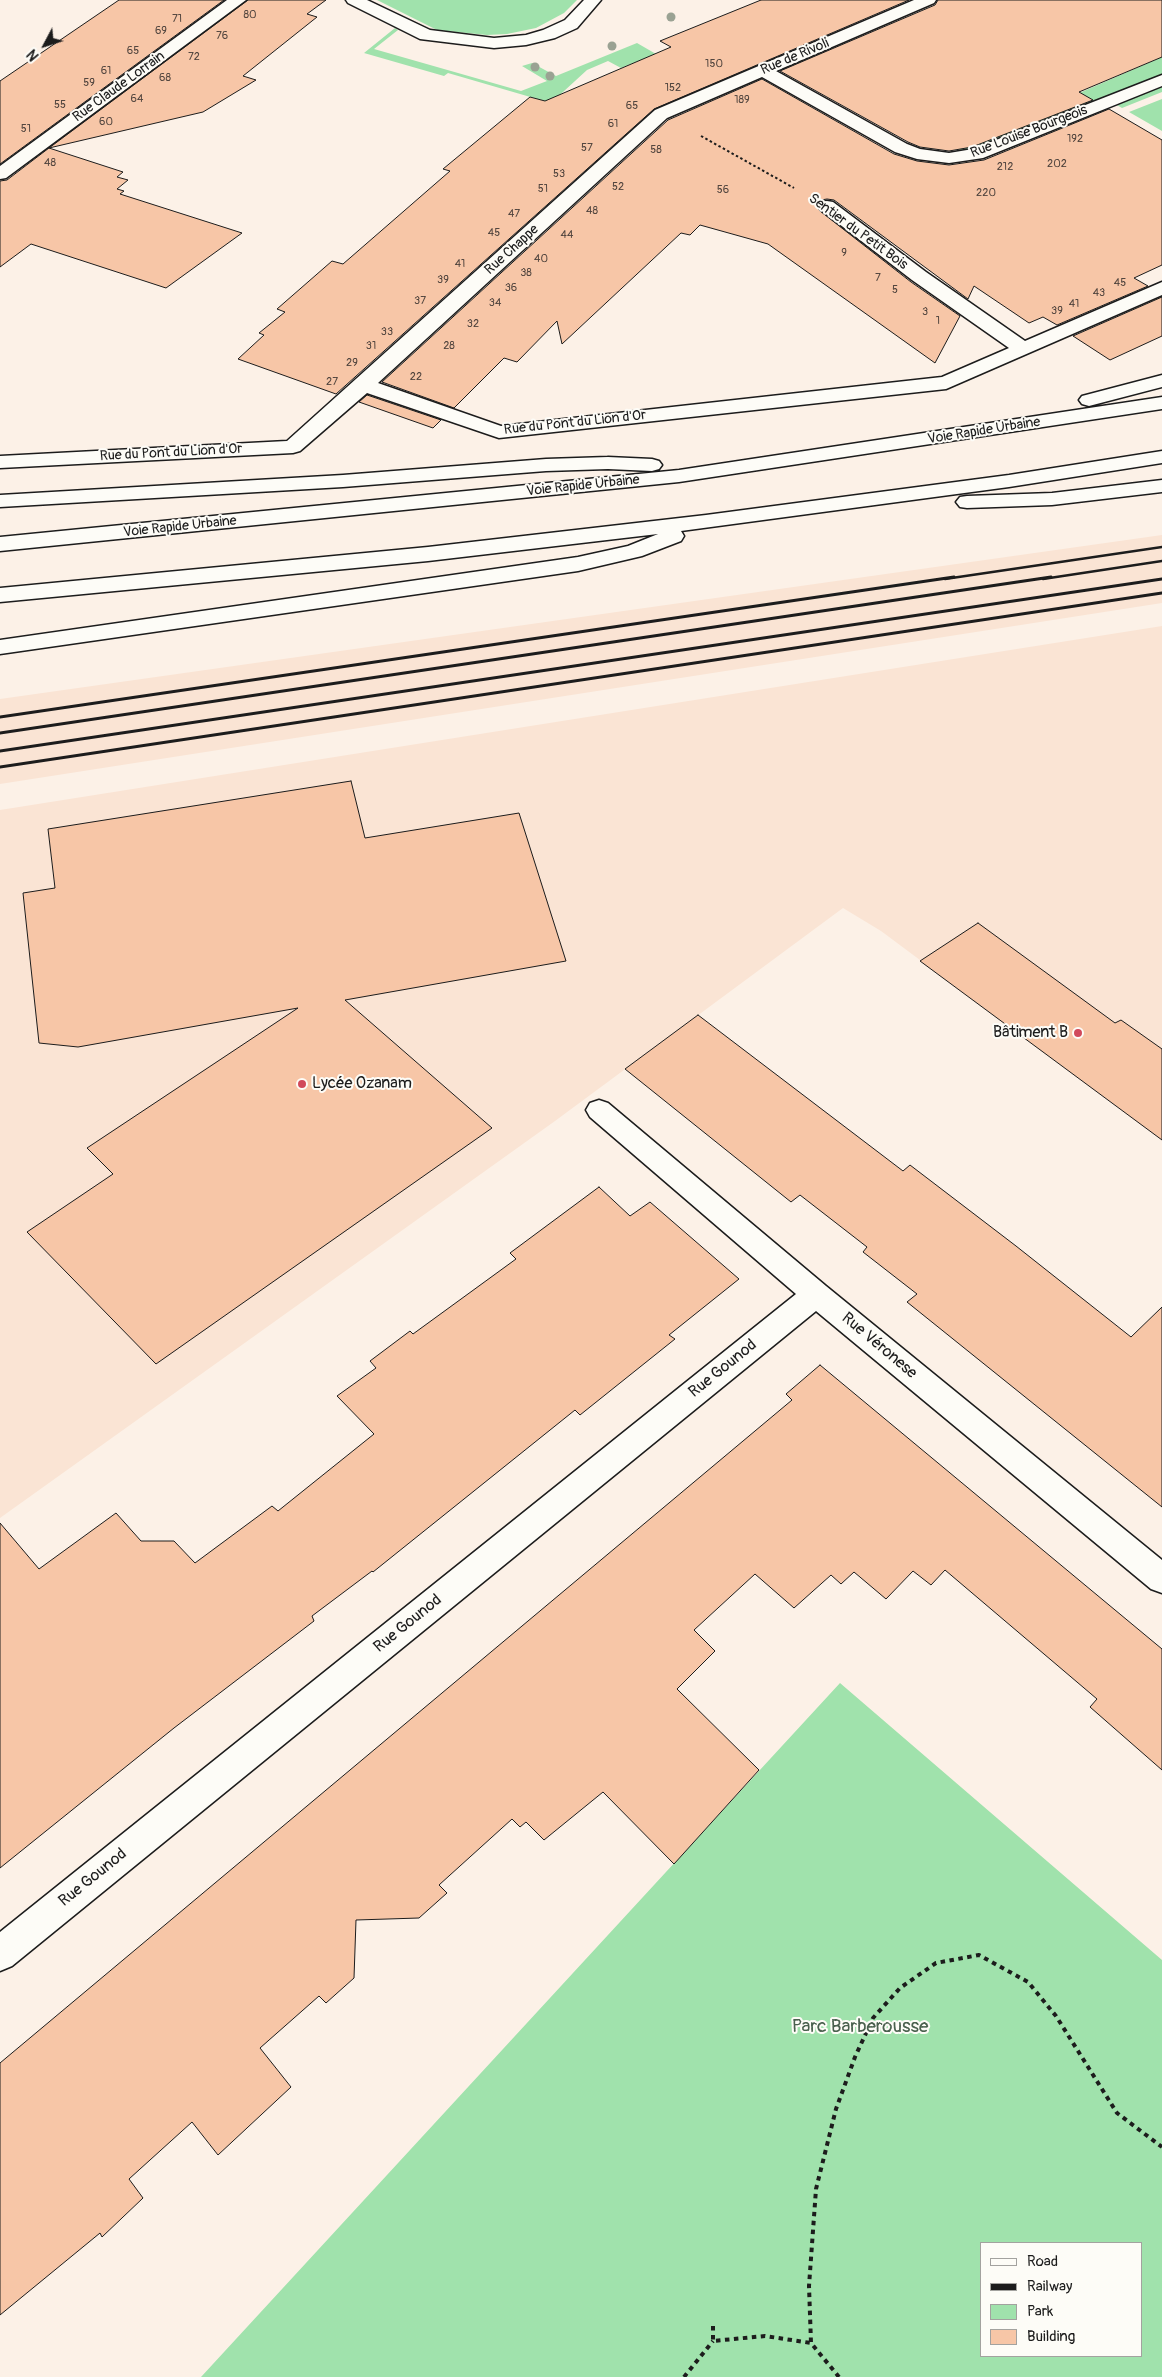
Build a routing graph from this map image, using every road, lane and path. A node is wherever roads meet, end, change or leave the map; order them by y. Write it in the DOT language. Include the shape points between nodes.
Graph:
graph roads {
  1 [pos="238,0"];
  2 [pos="354,0"];
  3 [pos="593,0"];
  4 [pos="928,0"];
  5 [pos="763,71"];
  6 [pos="1162,80"];
  7 [pos="661,114"];
  8 [pos="0,174"];
  9 [pos="827,206"];
  10 [pos="1162,288"];
  11 [pos="1022,348"];
  12 [pos="1162,380"];
  13 [pos="364,385"];
  14 [pos="1162,403"];
  15 [pos="989,430"];
  16 [pos="1162,457"];
  17 [pos="0,462"];
  18 [pos="730,469"];
  19 [pos="1162,486"];
  20 [pos="0,501"];
  21 [pos="866,501"];
  22 [pos="706,522"];
  23 [pos="0,544"];
  24 [pos="0,595"];
  25 [pos="0,647"];
  26 [pos="599,1110"];
  27 [pos="816,1294"];
  28 [pos="1162,1579"];
  29 [pos="0,1954"];
  30 [pos="1162,2147"];
  31 [pos="713,2326"];
  32 [pos="713,2341"];
  33 [pos="811,2343"];
  34 [pos="684,2377"];
  35 [pos="839,2377"];
  1 -- 8 [label="main road, Rue Claude Lorrain"];
  2 -- 3 [label="main road" via="426,35 494,43 549,34 571,24"];
  4 -- 5 [label="main road, Rue de Rivoli"];
  5 -- 6 [label="main road, Rue Louise Bourgeois" via="900,148 916,154 949,158 977,154"];
  5 -- 7 [label="main road, Rue de Rivoli"];
  7 -- 9 [label="path, Sentier du Petit Bois"];
  7 -- 13 [label="main road, Rue Chappe"];
  9 -- 11 [label="main road, Sentier du Petit Bois"];
  10 -- 11 [label="main road, Rue du Pont du Lion d'Or"];
  11 -- 13 [label="main road, Rue du Pont du Lion d'Or" via="946,383 499,432"];
  12 -- 15 [label="main road"];
  13 -- 17 [label="main road, Rue du Pont du Lion d'Or" via="293,446"];
  14 -- 15 [label="main road, Voie Rapide Urbaine"];
  15 -- 18 [label="main road, Voie Rapide Urbaine"];
  16 -- 21 [label="main road"];
  18 -- 20 [label="main road" via="608,463 546,465 343,481"];
  18 -- 23 [label="main road, Voie Rapide Urbaine"];
  19 -- 21 [label="main road" via="1003,502"];
  21 -- 22 [label="main road"];
  22 -- 24 [label="main road" via="428,554"];
  22 -- 25 [label="main road" via="634,551 578,564"];
  26 -- 27 [label="main road, Rue Véronese"];
  27 -- 28 [label="main road, Rue Véronese"];
  27 -- 29 [label="main road, Rue Gounod"];
  30 -- 33 [label="path" via="1117,2113 1056,2016 1028,1982 979,1955 936,1963 900,1988 873,2018 836,2109 816,2189 809,2286"];
  31 -- 32 [label="path"];
  32 -- 33 [label="path" via="765,2336"];
  32 -- 34 [label="path"];
  33 -- 35 [label="path"];
}
